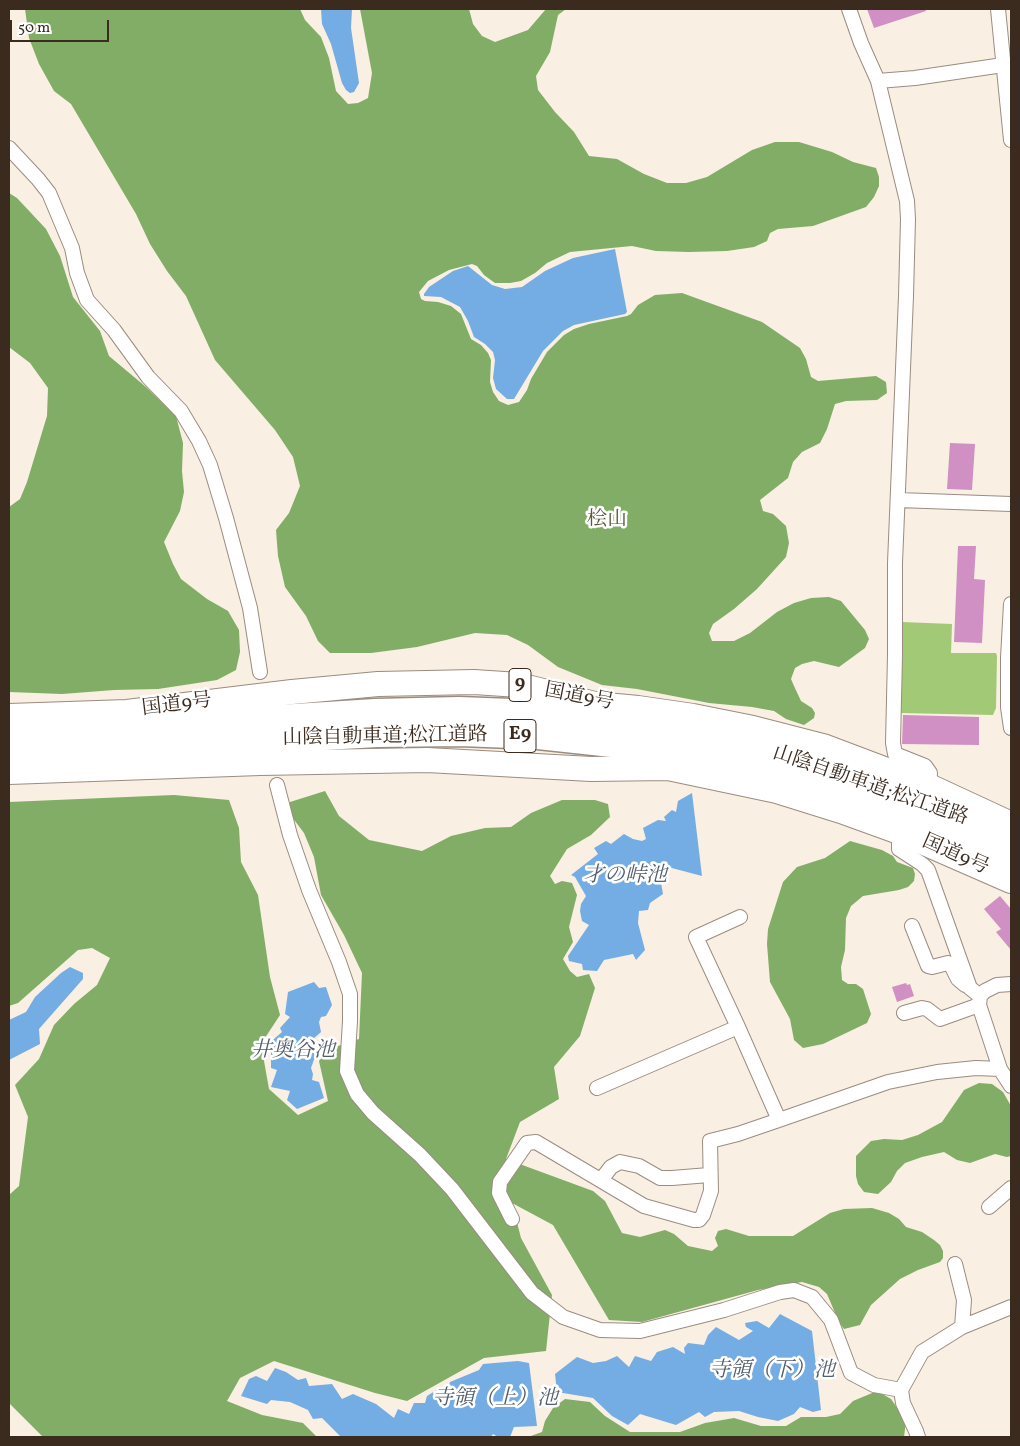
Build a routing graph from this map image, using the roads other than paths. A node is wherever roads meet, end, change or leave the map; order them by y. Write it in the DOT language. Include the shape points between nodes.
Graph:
graph roads {
  1 [pos="849,9"];
  2 [pos="998,9"];
  3 [pos="1006,60"];
  4 [pos="878,81"];
  5 [pos="1011,140"];
  6 [pos="9,148"];
  7 [pos="898,500"];
  8 [pos="1011,504"];
  9 [pos="1011,604"];
  10 [pos="260,672"];
  11 [pos="595,704"];
  12 [pos="9,716"];
  13 [pos="1011,728"];
  14 [pos="9,735"];
  15 [pos="86,741"];
  16 [pos="9,755"];
  17 [pos="668,768"];
  18 [pos="9,772"];
  19 [pos="277,785"];
  20 [pos="928,786"];
  21 [pos="1011,824"];
  22 [pos="899,832"];
  23 [pos="1011,840"];
  24 [pos="1011,862"];
  25 [pos="1011,881"];
  26 [pos="740,917"];
  27 [pos="912,926"];
  28 [pos="1011,984"];
  29 [pos="976,996"];
  30 [pos="904,1013"];
  31 [pos="738,1027"];
  32 [pos="1000,1069"];
  33 [pos="1011,1086"];
  34 [pos="597,1088"];
  35 [pos="779,1120"];
  36 [pos="710,1175"];
  37 [pos="601,1180"];
  38 [pos="1011,1188"];
  39 [pos="989,1207"];
  40 [pos="512,1219"];
  41 [pos="955,1264"];
  42 [pos="1011,1307"];
  43 [pos="962,1327"];
  44 [pos="901,1390"];
  45 [pos="918,1437"];
  1 -- 4 [label="street"];
  2 -- 3 [label="street"];
  3 -- 4 [label="street" via="915,78"];
  3 -- 5 [label="street"];
  4 -- 7 [label="street" via="907,201 908,219"];
  6 -- 10 [label="street" via="49,193 69,241 87,300 114,330 148,377 181,411 200,441 226,518 250,608"];
  7 -- 8 [label="street"];
  7 -- 20 [label="street" via="892,743 895,754 925,766 930,773"];
  9 -- 13 [label="street" via="1008,707"];
  11 -- 12 [label="highway, 国道9号 / 9" via="520,685 474,682 378,684 127,712"];
  11 -- 15 [label="highway" via="510,697 390,695 274,707"];
  11 -- 20 [label="highway, 国道9号 / 9" via="693,716 753,728 823,746"];
  14 -- 15 [label="highway, 山陰自動車道;松江道路 / E9"];
  15 -- 16 [label="highway, 山陰自動車道;松江道路 / E9"];
  15 -- 17 [label="highway" via="276,747 368,746 534,754"];
  15 -- 23 [label="highway, 山陰自動車道;松江道路 / E9" via="375,712 459,710 538,713 613,721 764,750 840,772"];
  15 -- 24 [label="highway, 山陰自動車道;松江道路 / E9" via="460,733 538,736 612,744 763,770 900,814"];
  17 -- 18 [label="highway, 国道9号" via="591,769 427,760"];
  17 -- 22 [label="highway, 国道9号" via="778,791"];
  19 -- 44 [label="street" via="309,890 350,994 347,1071 357,1094 452,1189 532,1293 563,1317 600,1330 640,1331 794,1290 812,1297 831,1320 851,1373 874,1385"];
  20 -- 21 [label="highway, 国道9号 / 9"];
  22 -- 25 [label="highway, 国道9号"];
  22 -- 29 [label="street" via="899,849 928,870"];
  26 -- 31 [label="street" via="696,937"];
  27 -- 29 [label="street" via="928,966 950,965 961,983"];
  28 -- 29 [label="street" via="996,986"];
  29 -- 30 [label="street" via="940,1019 922,1008"];
  29 -- 32 [label="street"];
  31 -- 34 [label="street"];
  31 -- 35 [label="street"];
  32 -- 33 [label="street"];
  32 -- 35 [label="street" via="937,1072 888,1082"];
  35 -- 36 [label="street" via="710,1141"];
  36 -- 37 [label="street" via="660,1178 639,1166 620,1162 611,1167"];
  36 -- 37 [label="street" via="711,1191 699,1220 644,1206"];
  37 -- 40 [label="street" via="536,1142 527,1143 500,1182 499,1193"];
  38 -- 39 [label="street"];
  41 -- 43 [label="street" via="964,1300"];
  42 -- 43 [label="street"];
  43 -- 44 [label="street" via="922,1352"];
  44 -- 45 [label="street" via="903,1403"];
}
